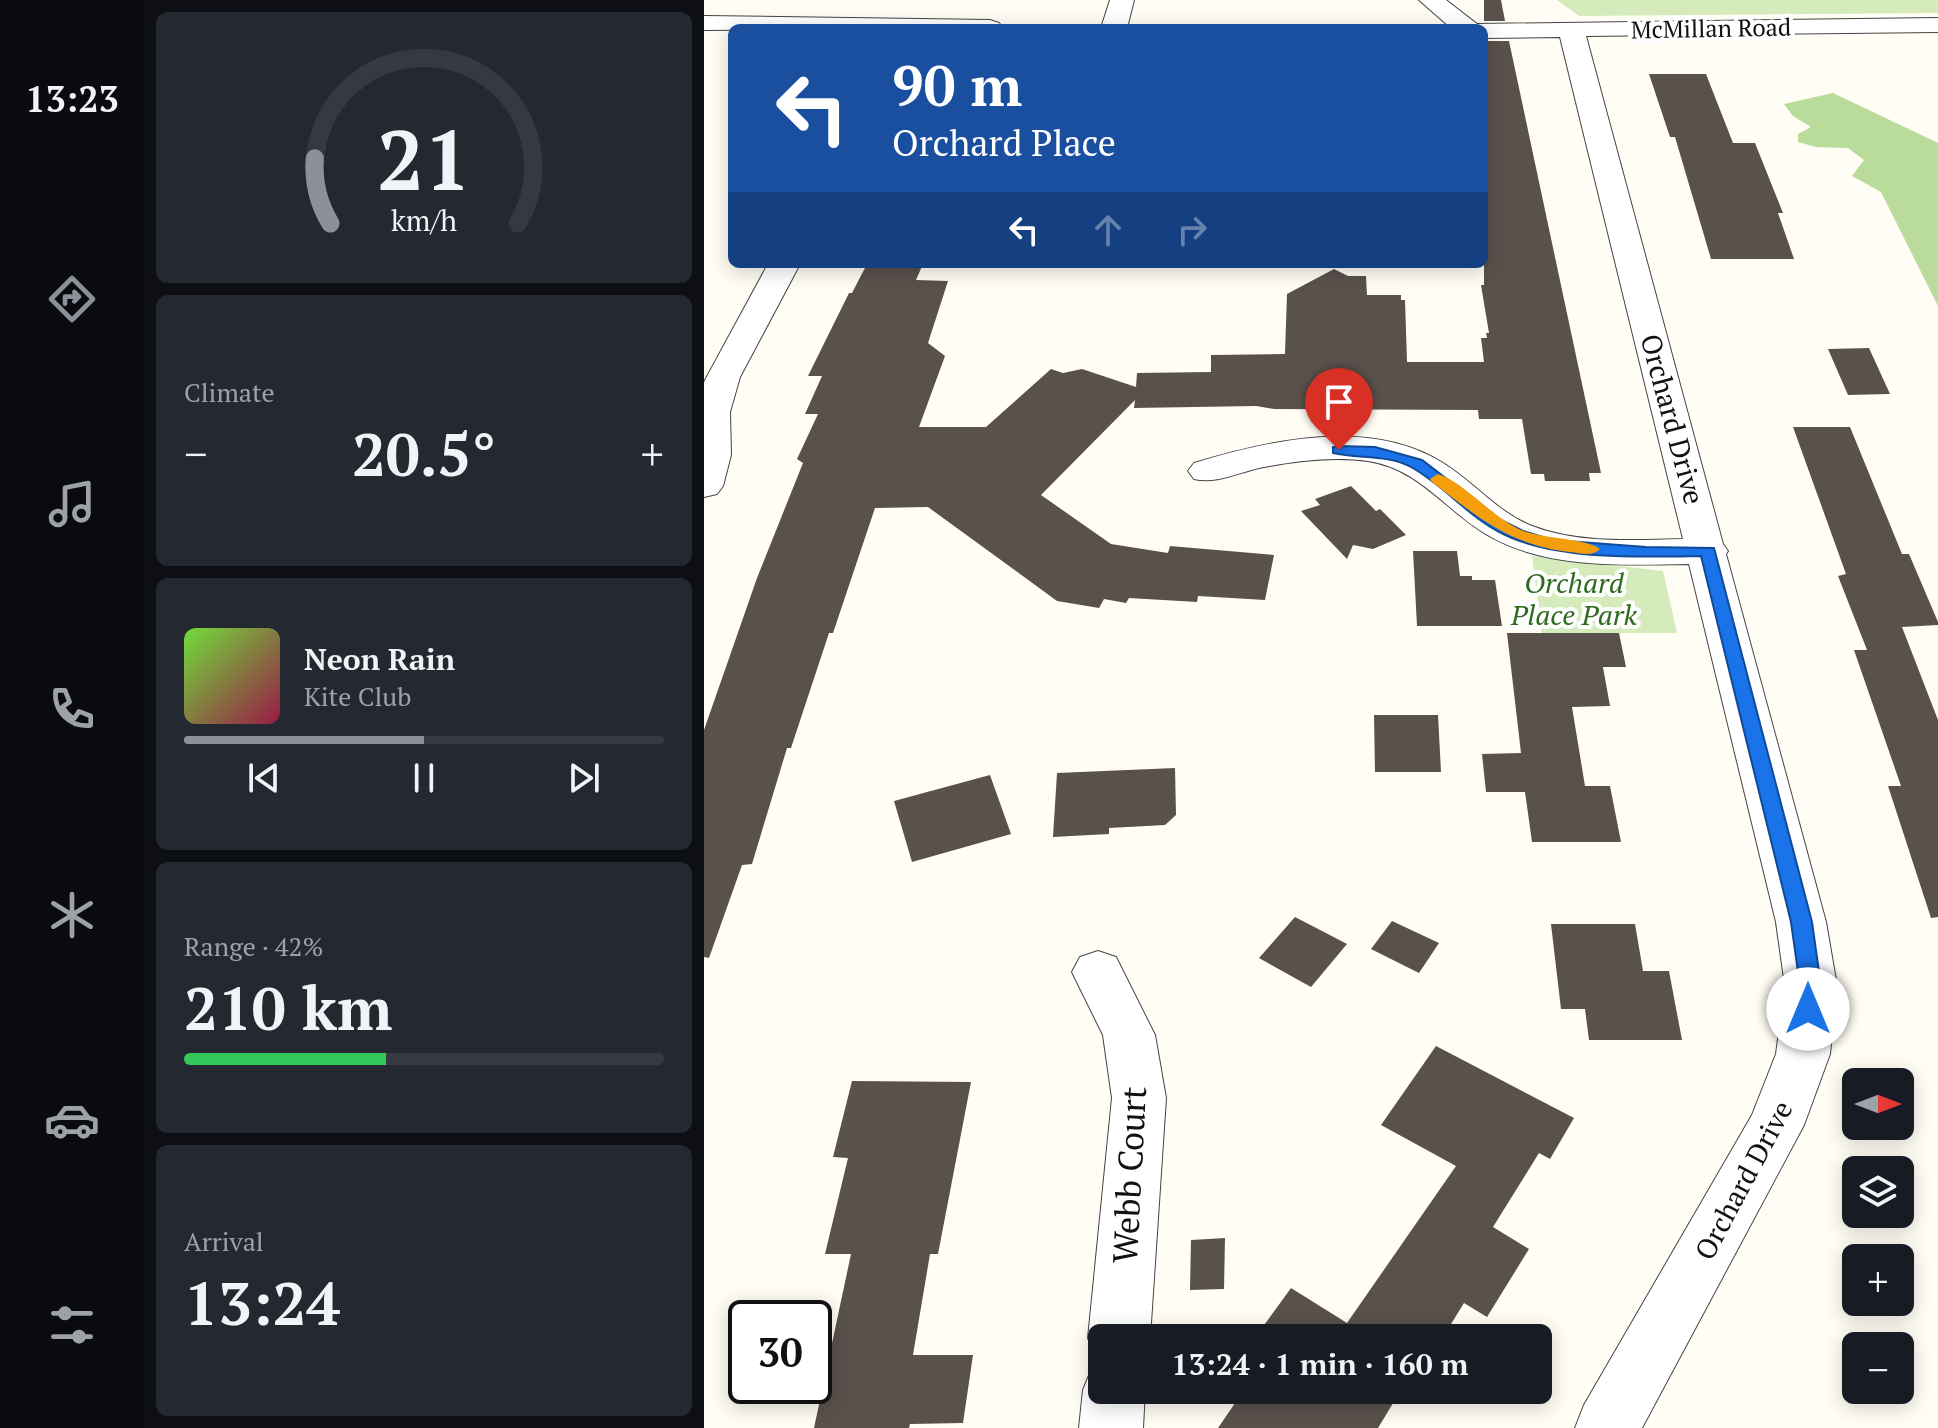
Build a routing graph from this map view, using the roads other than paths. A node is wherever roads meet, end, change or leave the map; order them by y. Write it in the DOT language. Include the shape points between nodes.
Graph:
graph roads {
  1 [pos="1122,0"];
  2 [pos="1431,0"];
  3 [pos="704,23"];
  4 [pos="758,24"];
  5 [pos="1115,24"];
  6 [pos="1462,24"];
  7 [pos="1938,25"];
  8 [pos="1571,29"];
  9 [pos="1488,30"];
  10 [pos="782,268"];
  11 [pos="1207,471"];
  12 [pos="704,486"];
  13 [pos="1708,551"];
  14 [pos="1098,972"];
  15 [pos="1120,1324"];
  16 [pos="1113,1404"];
  17 [pos="1111,1428"];
  18 [pos="1607,1428"];
  1 -- 5 [label="street"];
  2 -- 6 [label="street"];
  3 -- 4 [label="street"];
  7 -- 8 [label="street, McMillan Road"];
  8 -- 9 [label="street, McMillan Road"];
  8 -- 13 [label="street, Orchard Drive"];
  10 -- 12 [label="street" via="723,377 712,412 713,455"];
  11 -- 13 [label="street" via="1281,452 1375,452 1416,464 1517,535 1590,549"];
  13 -- 18 [label="street, Orchard Drive" via="1801,922 1811,986 1803,1054 1776,1125"];
  14 -- 15 [label="street, Webb Court" via="1129,1035 1139,1098"];
  16 -- 17 [label="street"];
}
